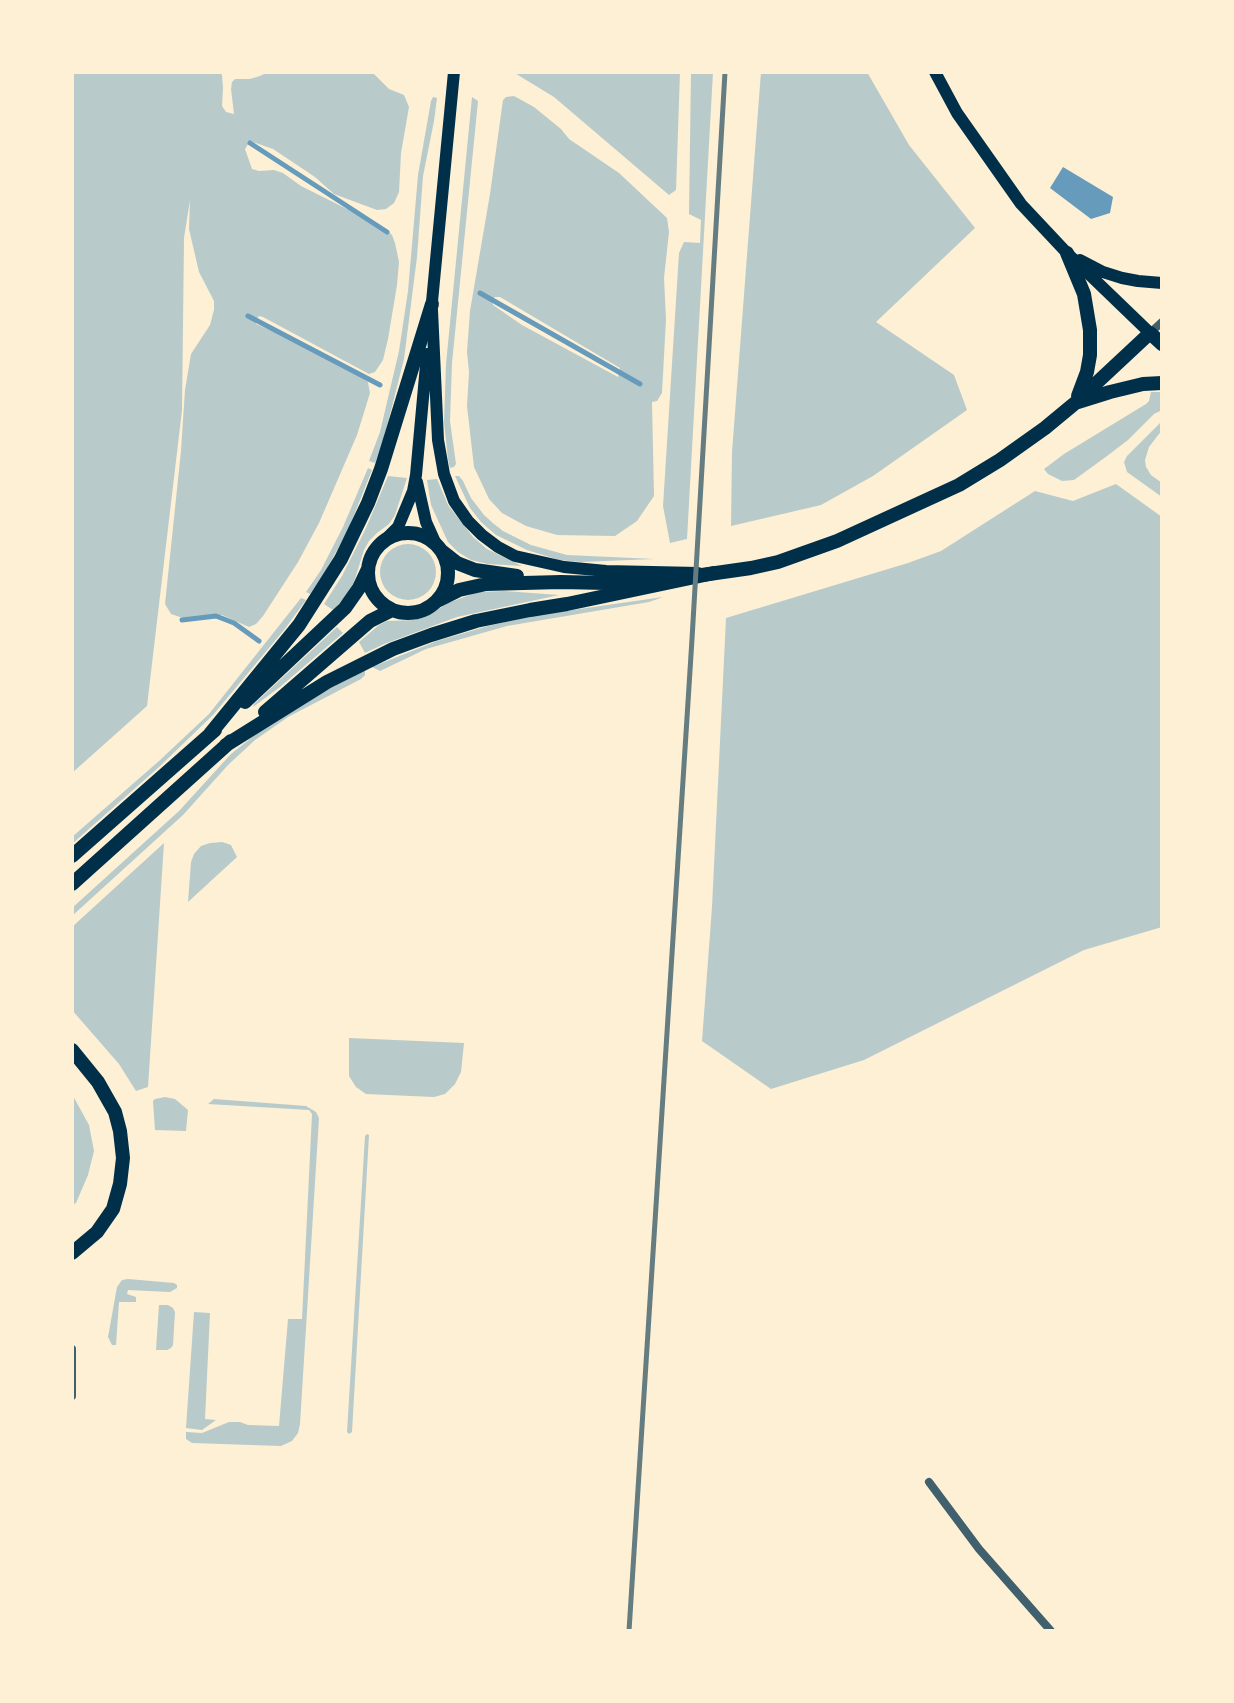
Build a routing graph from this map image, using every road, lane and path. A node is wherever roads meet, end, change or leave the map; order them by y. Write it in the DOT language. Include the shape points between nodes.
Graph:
graph roads {
  1 [pos="454,72"];
  2 [pos="935,72"];
  3 [pos="1067,253"];
  4 [pos="1162,283"];
  5 [pos="432,304"];
  6 [pos="1162,322"];
  7 [pos="1150,333"];
  8 [pos="1162,344"];
  9 [pos="1162,383"];
  10 [pos="1074,404"];
  11 [pos="416,475"];
  12 [pos="387,538"];
  13 [pos="439,547"];
  14 [pos="368,569"];
  15 [pos="714,573"];
  16 [pos="561,582"];
  17 [pos="439,600"];
  18 [pos="392,610"];
  19 [pos="210,734"];
  20 [pos="226,745"];
  21 [pos="72,856"];
  22 [pos="72,884"];
  23 [pos="72,1050"];
  24 [pos="72,1253"];
  25 [pos="72,1349"];
  26 [pos="72,1396"];
  27 [pos="929,1482"];
  28 [pos="1051,1631"];
  1 -- 5 [label="main road"];
  2 -- 3 [label="main road" via="1021,204"];
  3 -- 4 [label="main road" via="1122,278"];
  3 -- 7 [label="main road"];
  3 -- 10 [label="main road" via="1084,294 1090,330 1087,372"];
  5 -- 11 [label="main road"];
  5 -- 15 [label="main road" via="444,474 454,501 482,535 515,556 564,567"];
  5 -- 19 [label="main road" via="381,469 341,559 299,625"];
  6 -- 7 [label="street"];
  7 -- 8 [label="main road"];
  7 -- 10 [label="main road"];
  9 -- 10 [label="main road"];
  10 -- 15 [label="main road" via="959,485 837,541 778,562"];
  11 -- 12 [label="main road" via="403,517"];
  11 -- 13 [label="main road"];
  12 -- 13 [label="main road" via="411,532"];
  12 -- 14 [label="main road"];
  13 -- 16 [label="main road" via="475,570"];
  13 -- 17 [label="main road" via="449,577"];
  14 -- 18 [label="main road" via="373,593"];
  14 -- 19 [label="main road" via="345,608"];
  15 -- 16 [label="main road"];
  15 -- 20 [label="main road" via="476,621 431,635 327,682"];
  16 -- 17 [label="main road" via="486,584"];
  17 -- 18 [label="main road" via="417,612"];
  18 -- 20 [label="main road" via="370,621"];
  19 -- 21 [label="main road"];
  20 -- 22 [label="main road"];
  23 -- 24 [label="main road" via="115,1112 123,1158 113,1209"];
  25 -- 26 [label="street"];
  27 -- 28 [label="street"];
}
